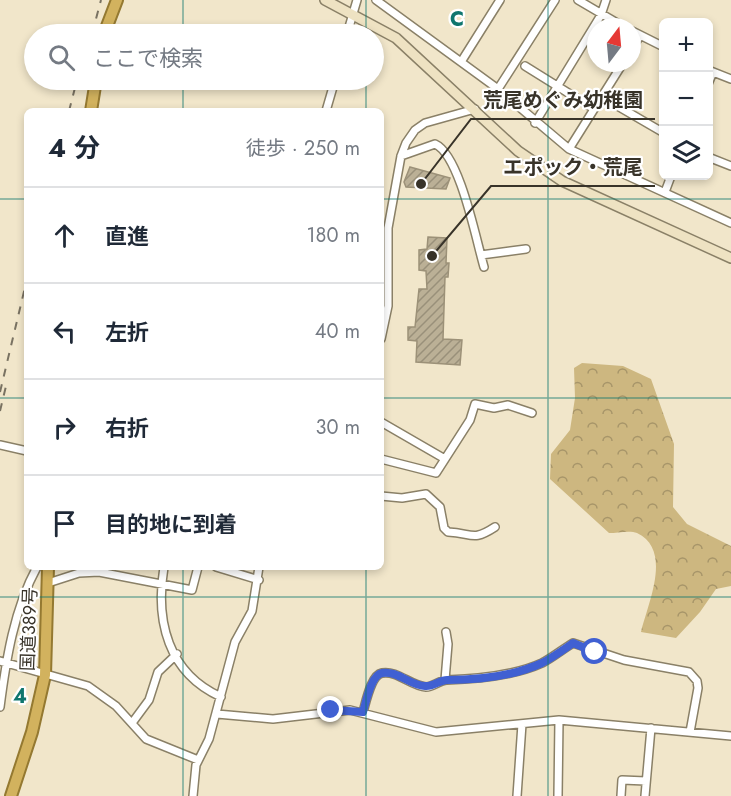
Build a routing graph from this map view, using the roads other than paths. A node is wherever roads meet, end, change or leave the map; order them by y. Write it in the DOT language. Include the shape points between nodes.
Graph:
graph roads {
  1 [pos="117,0"];
  2 [pos="325,0"];
  3 [pos="357,0"];
  4 [pos="376,0"];
  5 [pos="500,0"];
  6 [pos="555,0"];
  7 [pos="578,0"];
  8 [pos="606,0"];
  9 [pos="352,15"];
  10 [pos="601,15"];
  11 [pos="607,18"];
  12 [pos="108,24"];
  13 [pos="350,24"];
  14 [pos="369,24"];
  15 [pos="384,32"];
  16 [pos="641,37"];
  17 [pos="659,46"];
  18 [pos="461,62"];
  19 [pos="525,66"];
  20 [pos="617,72"];
  21 [pos="713,72"];
  22 [pos="731,79"];
  23 [pos="558,86"];
  24 [pos="498,89"];
  25 [pos="94,90"];
  26 [pos="332,90"];
  27 [pos="602,97"];
  28 [pos="91,108"];
  29 [pos="327,108"];
  30 [pos="475,109"];
  31 [pos="594,109"];
  32 [pos="535,123"];
  33 [pos="659,131"];
  34 [pos="569,149"];
  35 [pos="401,156"];
  36 [pos="713,159"];
  37 [pos="731,166"];
  38 [pos="670,180"];
  39 [pos="665,192"];
  40 [pos="731,223"];
  41 [pos="526,249"];
  42 [pos="481,255"];
  43 [pos="731,258"];
  44 [pos="484,267"];
  45 [pos="384,325"];
  46 [pos="532,413"];
  47 [pos="384,424"];
  48 [pos="0,445"];
  49 [pos="24,450"];
  50 [pos="445,459"];
  51 [pos="384,460"];
  52 [pos="384,496"];
  53 [pos="495,527"];
  54 [pos="35,570"];
  55 [pos="48,570"];
  56 [pos="163,570"];
  57 [pos="197,570"];
  58 [pos="226,570"];
  59 [pos="259,570"];
  60 [pos="259,580"];
  61 [pos="161,582"];
  62 [pos="48,583"];
  63 [pos="446,632"];
  64 [pos="177,654"];
  65 [pos="0,661"];
  66 [pos="8,665"];
  67 [pos="45,675"];
  68 [pos="445,680"];
  69 [pos="221,697"];
  70 [pos="0,707"];
  71 [pos="363,712"];
  72 [pos="217,714"];
  73 [pos="560,720"];
  74 [pos="132,723"];
  75 [pos="522,724"];
  76 [pos="651,728"];
  77 [pos="690,732"];
  78 [pos="731,736"];
  79 [pos="198,760"];
  80 [pos="646,781"];
  81 [pos="11,796"];
  82 [pos="193,796"];
  83 [pos="517,796"];
  84 [pos="558,796"];
  85 [pos="621,796"];
  86 [pos="645,796"];
  1 -- 12 [label="highway"];
  2 -- 9 [label="main road"];
  3 -- 9 [label="street"];
  4 -- 18 [label="street"];
  5 -- 18 [label="street"];
  6 -- 24 [label="street"];
  7 -- 10 [label="street"];
  8 -- 10 [label="street"];
  9 -- 13 [label="street"];
  9 -- 14 [label="main road"];
  10 -- 11 [label="street"];
  10 -- 23 [label="street"];
  15 -- 30 [label="main road"];
  16 -- 17 [label="street"];
  18 -- 24 [label="street"];
  19 -- 23 [label="street"];
  20 -- 27 [label="street"];
  21 -- 22 [label="street"];
  23 -- 31 [label="street"];
  23 -- 32 [label="street"];
  24 -- 32 [label="street"];
  25 -- 28 [label="highway"];
  26 -- 29 [label="street"];
  27 -- 31 [label="street"];
  27 -- 33 [label="street"];
  30 -- 35 [label="street" via="425,123 415,130"];
  30 -- 43 [label="main road" via="519,151 562,181"];
  31 -- 34 [label="street"];
  32 -- 34 [label="street"];
  34 -- 39 [label="street"];
  35 -- 42 [label="street" via="435,144 442,147 458,177"];
  35 -- 45 [label="street" via="388,228 388,306"];
  36 -- 37 [label="street"];
  38 -- 39 [label="street"];
  39 -- 40 [label="street"];
  41 -- 42 [label="street"];
  42 -- 44 [label="street"];
  46 -- 50 [label="street" via="508,405 494,408 475,404 470,420"];
  47 -- 50 [label="street"];
  48 -- 49 [label="street"];
  50 -- 51 [label="street" via="436,473"];
  52 -- 53 [label="street" via="426,494 440,507 448,532 472,538"];
  54 -- 66 [label="street" via="17,613"];
  55 -- 62 [label="highway, 国道389号"];
  56 -- 61 [label="street"];
  57 -- 61 [label="street" via="192,590"];
  58 -- 60 [label="street"];
  59 -- 60 [label="street"];
  60 -- 69 [label="street"];
  61 -- 62 [label="street" via="99,572 79,573"];
  61 -- 64 [label="street" via="161,620"];
  62 -- 67 [label="highway, 国道389号"];
  63 -- 68 [label="street"];
  64 -- 69 [label="street" via="184,672"];
  64 -- 74 [label="street" via="158,672 149,700"];
  65 -- 66 [label="street"];
  66 -- 67 [label="street"];
  66 -- 70 [label="street"];
  67 -- 74 [label="street" via="88,686"];
  67 -- 81 [label="highway, 国道389号"];
  68 -- 71 [label="street" via="427,687 381,673 375,677"];
  68 -- 77 [label="street" via="509,673 541,663 573,643 624,660 689,672 699,688"];
  69 -- 72 [label="street"];
  71 -- 72 [label="street" via="331,710 273,719"];
  71 -- 75 [label="street" via="436,732"];
  72 -- 79 [label="street"];
  73 -- 75 [label="street"];
  73 -- 76 [label="street"];
  73 -- 84 [label="street"];
  74 -- 79 [label="street" via="146,739"];
  75 -- 83 [label="street"];
  76 -- 77 [label="street"];
  76 -- 80 [label="street"];
  77 -- 78 [label="street"];
  79 -- 82 [label="street"];
  80 -- 85 [label="street" via="622,780"];
  80 -- 86 [label="street"];
}
